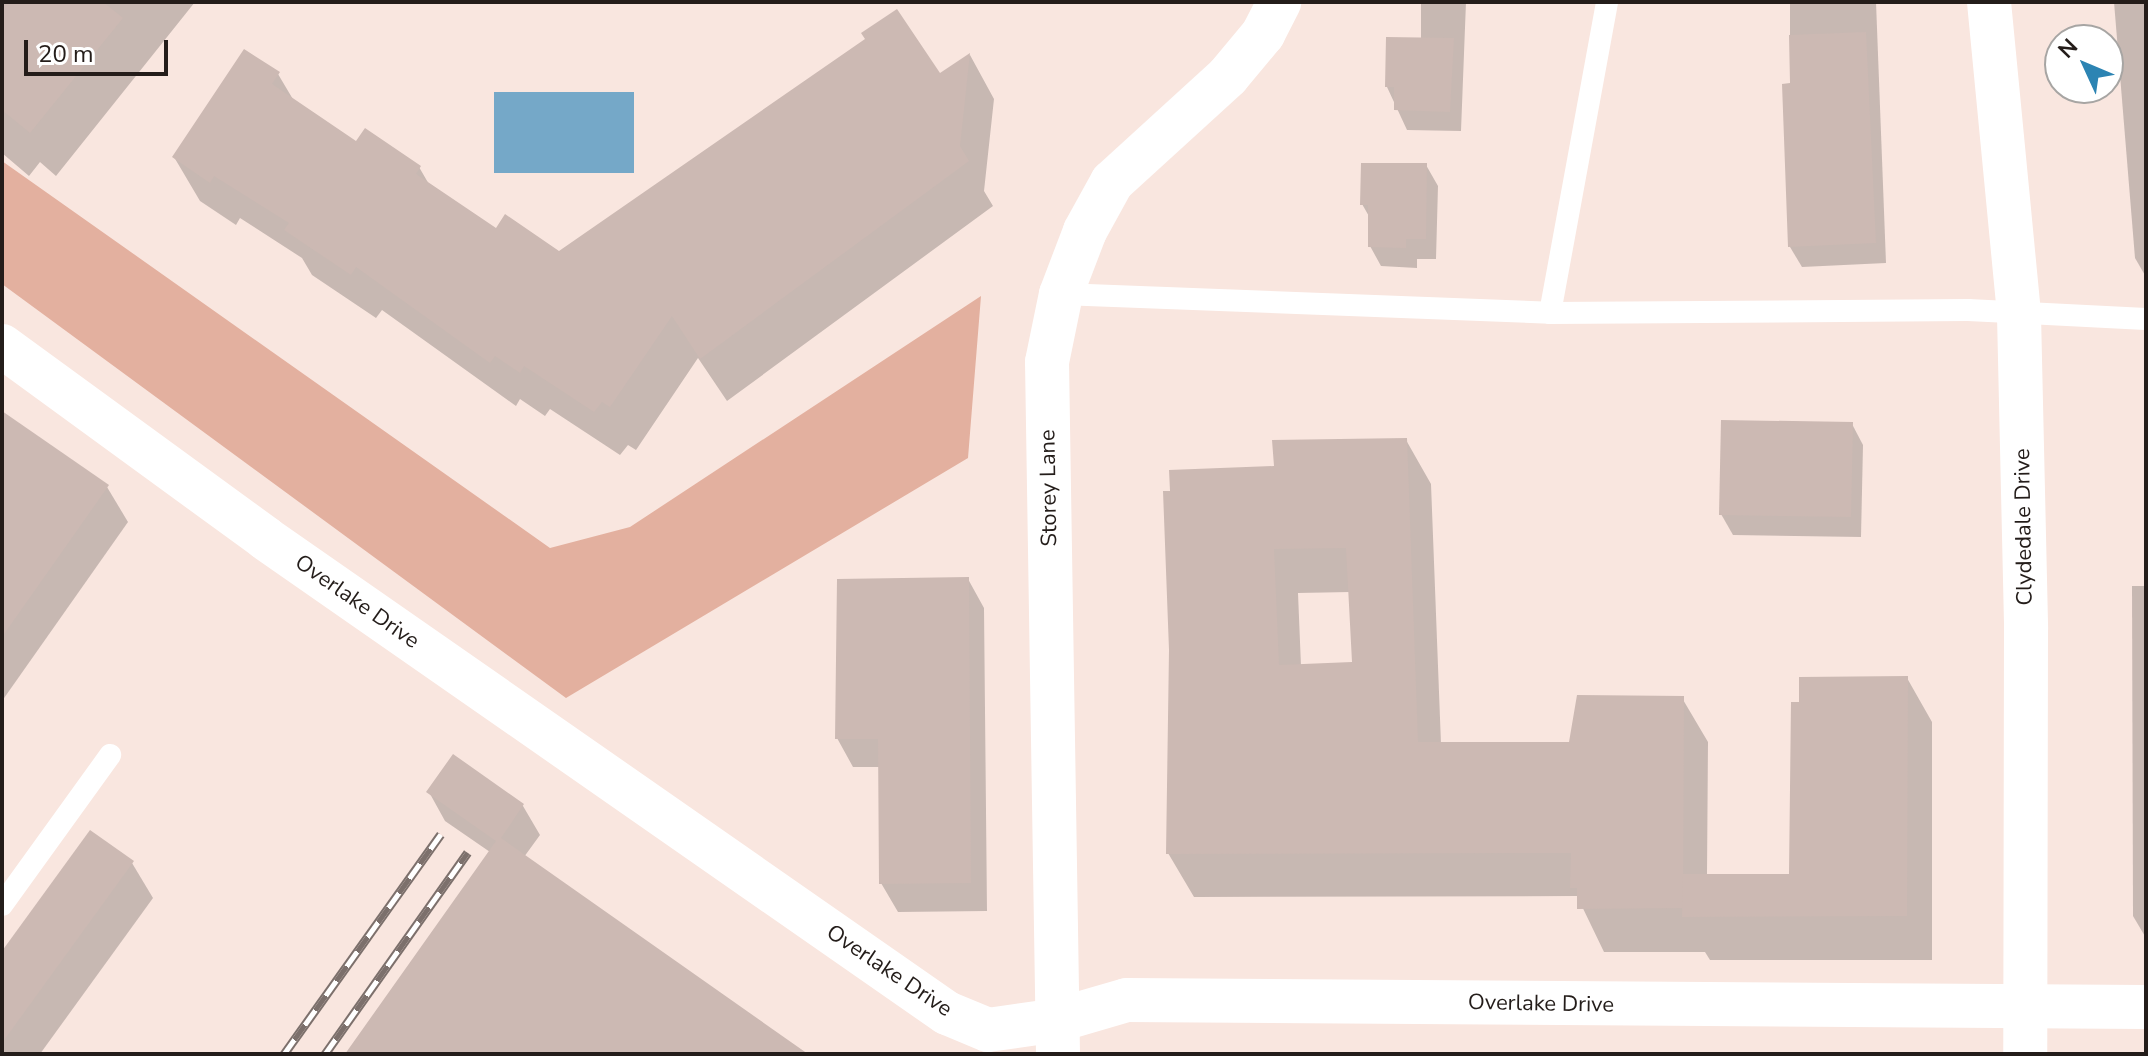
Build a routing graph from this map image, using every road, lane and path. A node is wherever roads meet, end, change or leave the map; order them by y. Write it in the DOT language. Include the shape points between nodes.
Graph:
graph roads {
  1 [pos="1279,2"];
  2 [pos="1607,2"];
  3 [pos="1989,2"];
  4 [pos="1061,294"];
  5 [pos="1550,313"];
  6 [pos="2019,315"];
  7 [pos="2146,319"];
  8 [pos="2,346"];
  9 [pos="110,755"];
  10 [pos="2,905"];
  11 [pos="2026,1007"];
  12 [pos="2146,1007"];
  13 [pos="1058,1037"];
  14 [pos="2025,1054"];
  1 -- 4 [label="street, Storey Lane" via="1263,34 1228,76 1112,182 1085,231"];
  2 -- 5 [label="lane"];
  3 -- 6 [label="street, Clydedale Drive"];
  4 -- 5 [label="lane"];
  4 -- 13 [label="street, Storey Lane" via="1047,362"];
  5 -- 6 [label="lane" via="1968,310"];
  6 -- 7 [label="lane"];
  6 -- 11 [label="street, Clydedale Drive"];
  8 -- 13 [label="street, Overlake Drive" via="265,538 947,1013 988,1030"];
  9 -- 10 [label="lane"];
  11 -- 12 [label="street, Overlake Drive"];
  11 -- 13 [label="street, Overlake Drive" via="1127,1000"];
  11 -- 14 [label="street, Clydedale Drive"];
}
